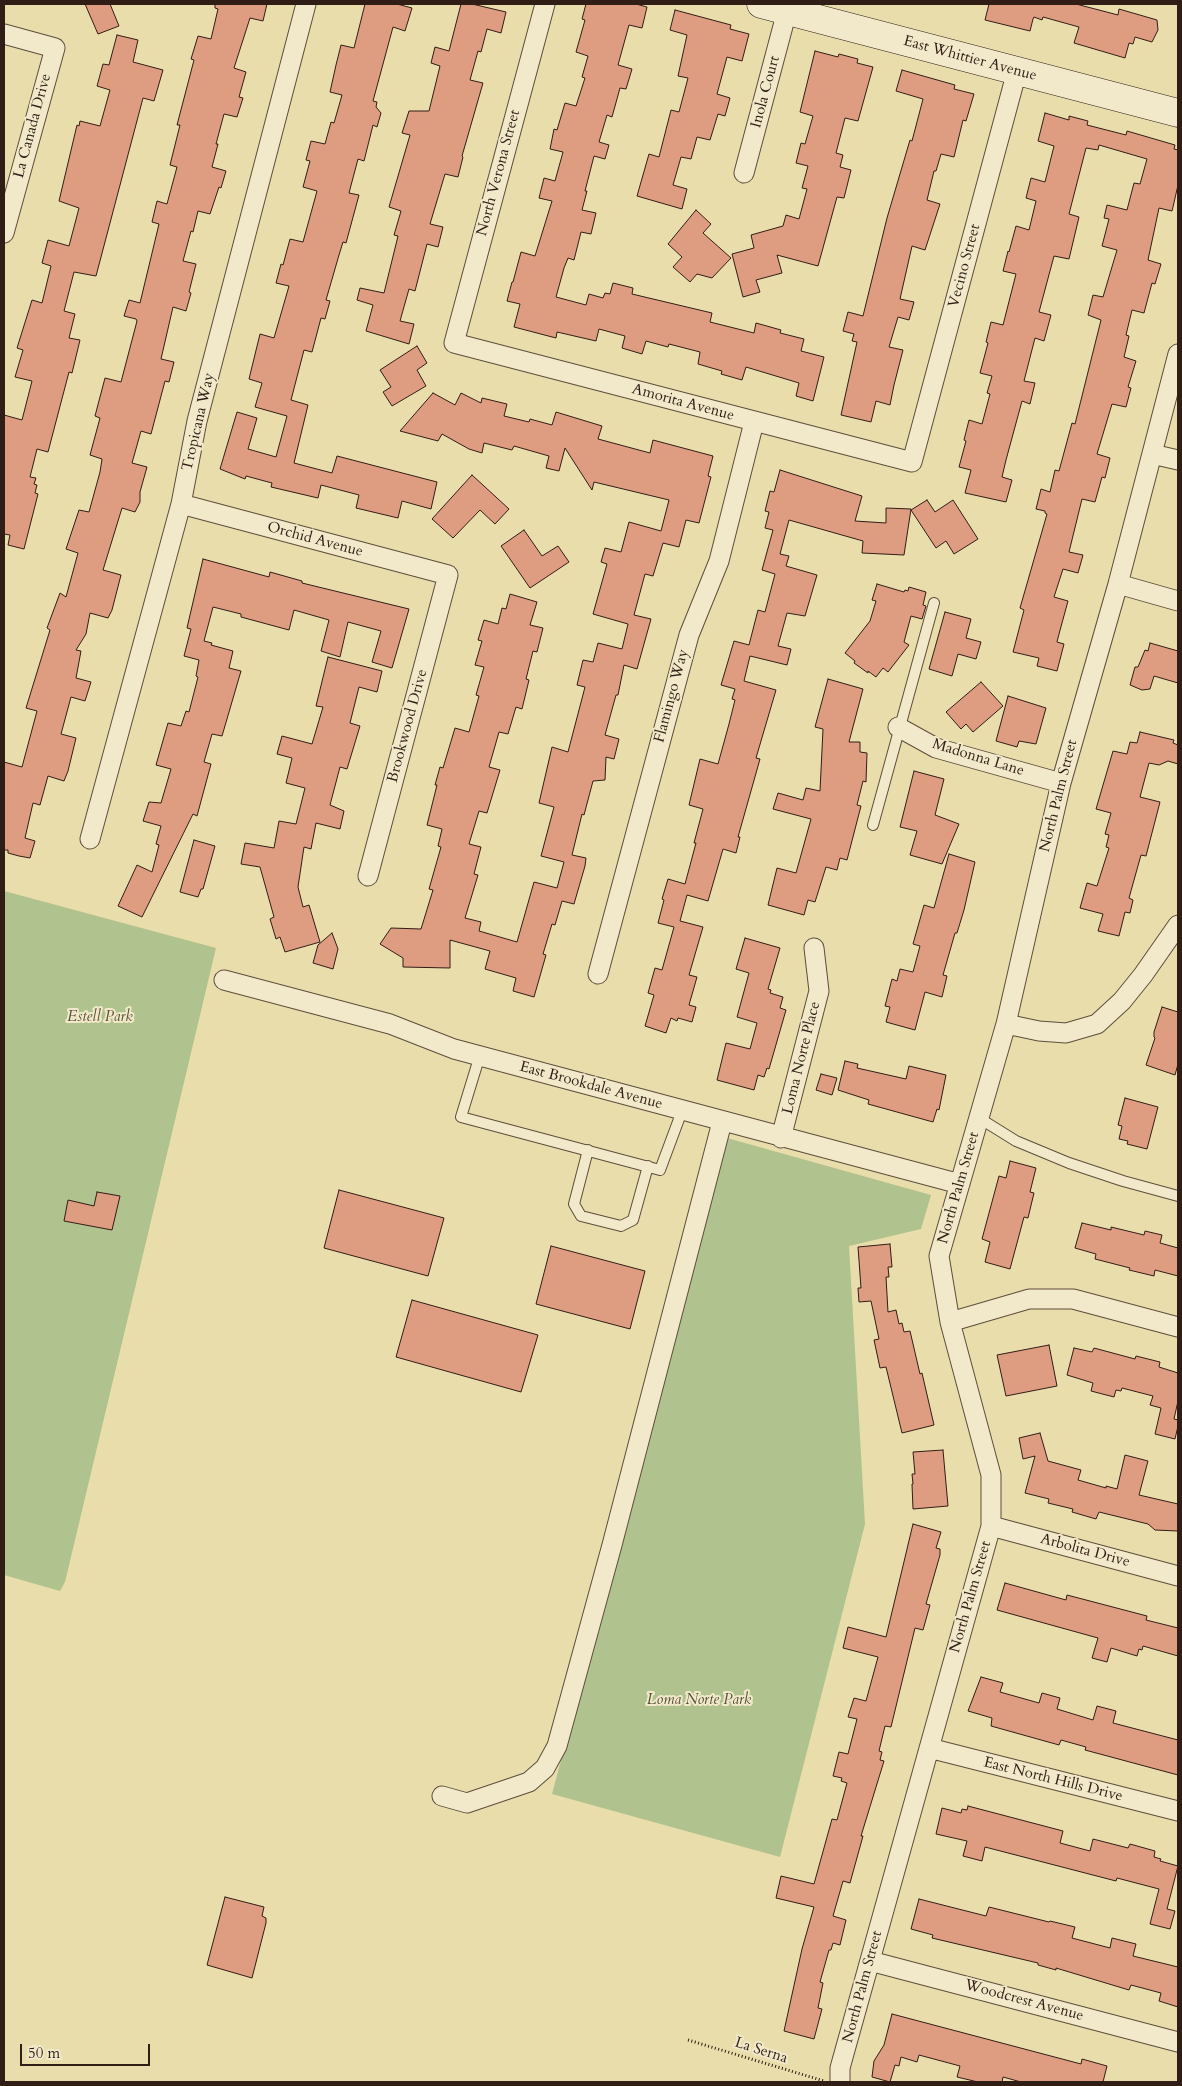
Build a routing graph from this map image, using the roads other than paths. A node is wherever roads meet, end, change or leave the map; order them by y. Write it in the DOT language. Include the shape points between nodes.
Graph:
graph roads {
  1 [pos="306,4"];
  2 [pos="545,4"];
  3 [pos="761,4"];
  4 [pos="787,11"];
  5 [pos="4,34"];
  6 [pos="1017,71"];
  7 [pos="1178,113"];
  8 [pos="744,173"];
  9 [pos="4,233"];
  10 [pos="454,343"];
  11 [pos="1178,354"];
  12 [pos="754,422"];
  13 [pos="1152,454"];
  14 [pos="1178,460"];
  15 [pos="912,462"];
  16 [pos="181,504"];
  17 [pos="448,576"];
  18 [pos="1118,584"];
  19 [pos="1178,600"];
  20 [pos="934,603"];
  21 [pos="898,727"];
  22 [pos="1061,783"];
  23 [pos="873,825"];
  24 [pos="90,839"];
  25 [pos="368,876"];
  26 [pos="1178,925"];
  27 [pos="814,948"];
  28 [pos="598,974"];
  29 [pos="224,980"];
  30 [pos="1006,1024"];
  31 [pos="480,1055"];
  32 [pos="682,1111"];
  33 [pos="979,1118"];
  34 [pos="722,1122"];
  35 [pos="781,1138"];
  36 [pos="588,1150"];
  37 [pos="648,1166"];
  38 [pos="960,1184"];
  39 [pos="1178,1196"];
  40 [pos="950,1322"];
  41 [pos="1178,1327"];
  42 [pos="991,1526"];
  43 [pos="1178,1576"];
  44 [pos="929,1748"];
  45 [pos="442,1796"];
  46 [pos="1178,1812"];
  47 [pos="870,1961"];
  48 [pos="1178,2042"];
  49 [pos="840,2082"];
  1 -- 16 [label="street, Tropicana Way" via="197,421"];
  2 -- 10 [label="street, North Verona Street"];
  3 -- 4 [label="street, East Whittier Avenue"];
  4 -- 6 [label="street, East Whittier Avenue"];
  4 -- 8 [label="street, Inola Court"];
  5 -- 9 [label="street, La Canada Drive" via="54,48"];
  6 -- 7 [label="street, East Whittier Avenue"];
  6 -- 15 [label="street, Vecino Street"];
  10 -- 12 [label="street, Amorita Avenue"];
  11 -- 13 [label="street, North Palm Street"];
  12 -- 15 [label="street, Amorita Avenue"];
  12 -- 28 [label="street, Flamingo Way" via="719,561 688,635"];
  13 -- 14 [label="street"];
  13 -- 18 [label="street, North Palm Street"];
  16 -- 17 [label="street, Orchid Avenue"];
  16 -- 24 [label="street, Tropicana Way"];
  17 -- 25 [label="street, Brookwood Drive"];
  18 -- 19 [label="street"];
  18 -- 22 [label="street, North Palm Street"];
  20 -- 21 [label="lane"];
  21 -- 22 [label="street, Madonna Lane" via="936,748"];
  21 -- 23 [label="lane"];
  22 -- 30 [label="street, North Palm Street"];
  26 -- 30 [label="street" via="1122,1001 1097,1024 1066,1033"];
  27 -- 35 [label="street, Loma Norte Place" via="819,991"];
  29 -- 31 [label="street, East Brookdale Avenue" via="390,1024 454,1049"];
  30 -- 33 [label="street, North Palm Street"];
  31 -- 32 [label="street, East Brookdale Avenue"];
  31 -- 36 [label="lane" via="461,1117"];
  32 -- 34 [label="street, East Brookdale Avenue"];
  32 -- 37 [label="lane" via="660,1170"];
  33 -- 38 [label="street, North Palm Street"];
  33 -- 39 [label="lane" via="1016,1141 1069,1163"];
  34 -- 35 [label="street, East Brookdale Avenue"];
  34 -- 45 [label="street" via="556,1746 545,1768 529,1782 467,1803"];
  35 -- 38 [label="street, East Brookdale Avenue"];
  36 -- 37 [label="lane"];
  36 -- 37 [label="lane" via="574,1204 581,1216 621,1226 634,1220"];
  38 -- 40 [label="street, North Palm Street" via="939,1256"];
  40 -- 41 [label="street" via="1029,1299 1073,1299"];
  40 -- 42 [label="street, North Palm Street" via="991,1475"];
  42 -- 43 [label="street, Arbolita Drive"];
  42 -- 44 [label="street, North Palm Street"];
  44 -- 46 [label="street, East North Hills Drive"];
  44 -- 47 [label="street, North Palm Street"];
  47 -- 48 [label="street, Woodcrest Avenue"];
  47 -- 49 [label="street, North Palm Street" via="840,2068"];
}
